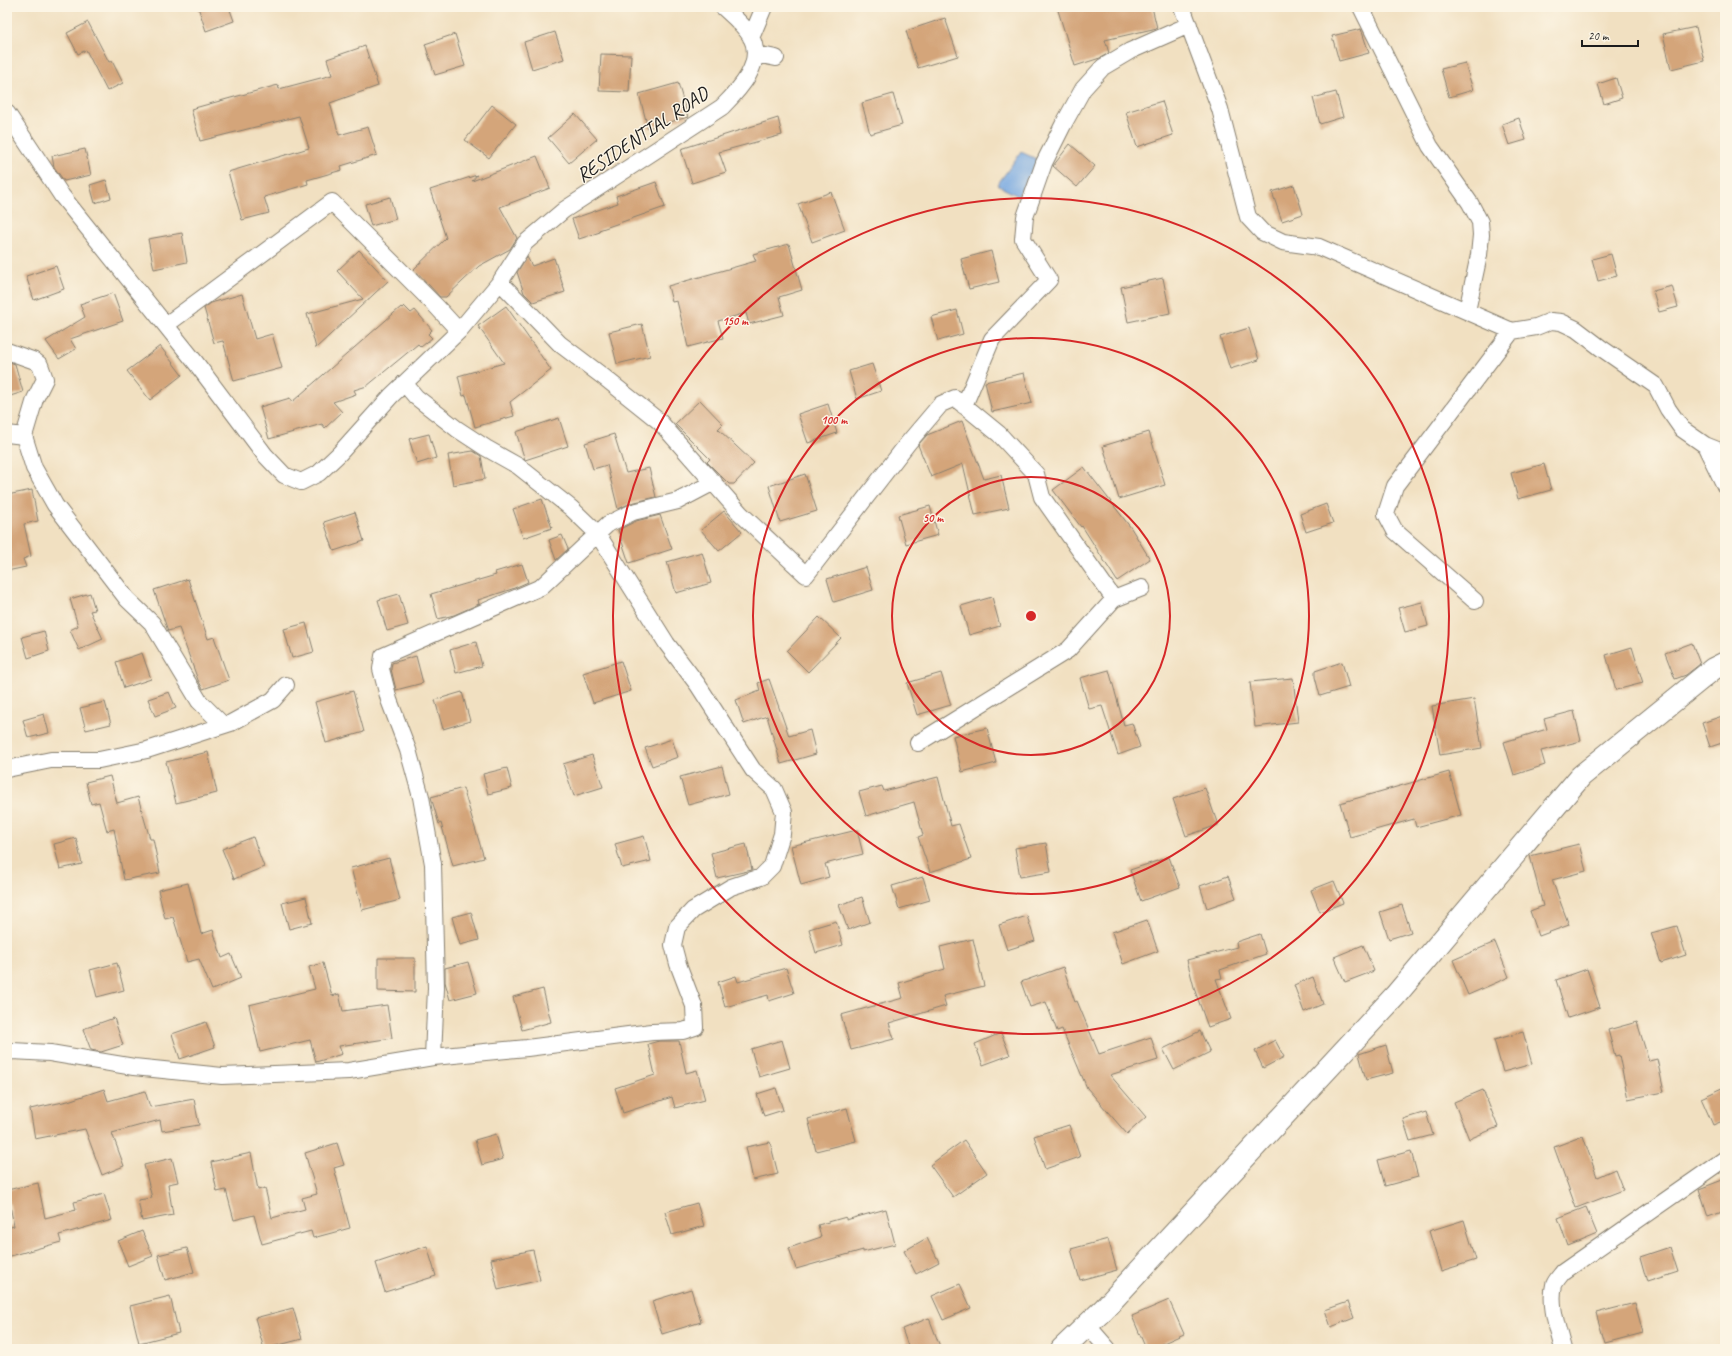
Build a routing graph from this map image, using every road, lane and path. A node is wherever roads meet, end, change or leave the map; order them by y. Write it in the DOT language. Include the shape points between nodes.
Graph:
graph roads {
  1 [pos="723,7"];
  2 [pos="764,7"];
  3 [pos="1182,7"];
  4 [pos="1361,7"];
  5 [pos="1189,25"];
  6 [pos="751,38"];
  7 [pos="756,54"];
  8 [pos="776,58"];
  9 [pos="7,113"];
  10 [pos="500,282"];
  11 [pos="1467,311"];
  12 [pos="166,325"];
  13 [pos="459,331"];
  14 [pos="1512,331"];
  15 [pos="7,351"];
  16 [pos="404,383"];
  17 [pos="964,406"];
  18 [pos="7,434"];
  19 [pos="24,436"];
  20 [pos="1705,446"];
  21 [pos="1725,452"];
  22 [pos="714,482"];
  23 [pos="1725,486"];
  24 [pos="596,533"];
  25 [pos="1142,588"];
  26 [pos="1114,599"];
  27 [pos="1475,601"];
  28 [pos="1725,663"];
  29 [pos="286,685"];
  30 [pos="223,725"];
  31 [pos="918,743"];
  32 [pos="7,769"];
  33 [pos="7,1053"];
  34 [pos="433,1057"];
  35 [pos="1725,1159"];
  36 [pos="1087,1325"];
  37 [pos="1062,1349"];
  38 [pos="1108,1349"];
  39 [pos="1563,1349"];
  1 -- 6 [label="street"];
  2 -- 6 [label="street"];
  3 -- 5 [label="street"];
  4 -- 11 [label="street" via="1430,146 1470,203 1480,222 1479,255"];
  5 -- 11 [label="street" via="1220,109 1248,217 1262,232 1283,242 1319,247"];
  5 -- 17 [label="street" via="1130,51 1104,67 1084,88 1044,163 1025,217 1023,240 1049,280 992,339"];
  6 -- 7 [label="street"];
  7 -- 8 [label="street"];
  7 -- 10 [label="street, RESIDENTIAL ROAD" via="739,90 722,107 564,210 525,243"];
  9 -- 12 [label="street, RESIDENTIAL ROAD" via="62,196"];
  10 -- 13 [label="street, RESIDENTIAL ROAD"];
  10 -- 22 [label="street" via="560,344 660,422"];
  11 -- 14 [label="street"];
  12 -- 13 [label="street" via="332,202"];
  12 -- 16 [label="street, RESIDENTIAL ROAD" via="265,455 284,475 301,482 319,473 339,454"];
  13 -- 16 [label="street, RESIDENTIAL ROAD"];
  14 -- 20 [label="street" via="1536,327 1551,321 1561,322 1576,329 1656,386 1682,429"];
  14 -- 27 [label="street" via="1395,486 1386,514 1395,531"];
  15 -- 19 [label="street" via="35,361 40,365 45,379 34,399"];
  16 -- 24 [label="street" via="416,397 457,429 518,466 571,508"];
  17 -- 22 [label="street" via="955,398 941,404 878,480 806,575 740,513"];
  17 -- 26 [label="street" via="999,434 1036,474 1042,497"];
  18 -- 19 [label="street"];
  19 -- 30 [label="street" via="34,468 55,505 127,599 152,623 199,700"];
  20 -- 21 [label="street"];
  20 -- 23 [label="street"];
  22 -- 24 [label="street" via="678,501 633,512"];
  24 -- 34 [label="street" via="542,587 383,656 381,669 419,791 433,864 436,980"];
  24 -- 34 [label="street" via="667,644 698,685 753,770 774,789 784,812 780,840 772,866 761,877 731,887 693,910 677,927 673,945 694,1006 695,1027 683,1031 652,1032"];
  25 -- 26 [label="street"];
  26 -- 31 [label="street" via="1068,650"];
  28 -- 36 [label="main road" via="1713,669 1581,776 1395,996"];
  29 -- 30 [label="street" via="273,700"];
  30 -- 32 [label="street" via="147,750 99,760 51,760"];
  33 -- 34 [label="street" via="50,1053 134,1067 222,1076 349,1071"];
  35 -- 39 [label="street" via="1563,1272 1554,1284 1553,1297 1555,1319"];
  36 -- 37 [label="main road"];
  36 -- 38 [label="street"];
}
